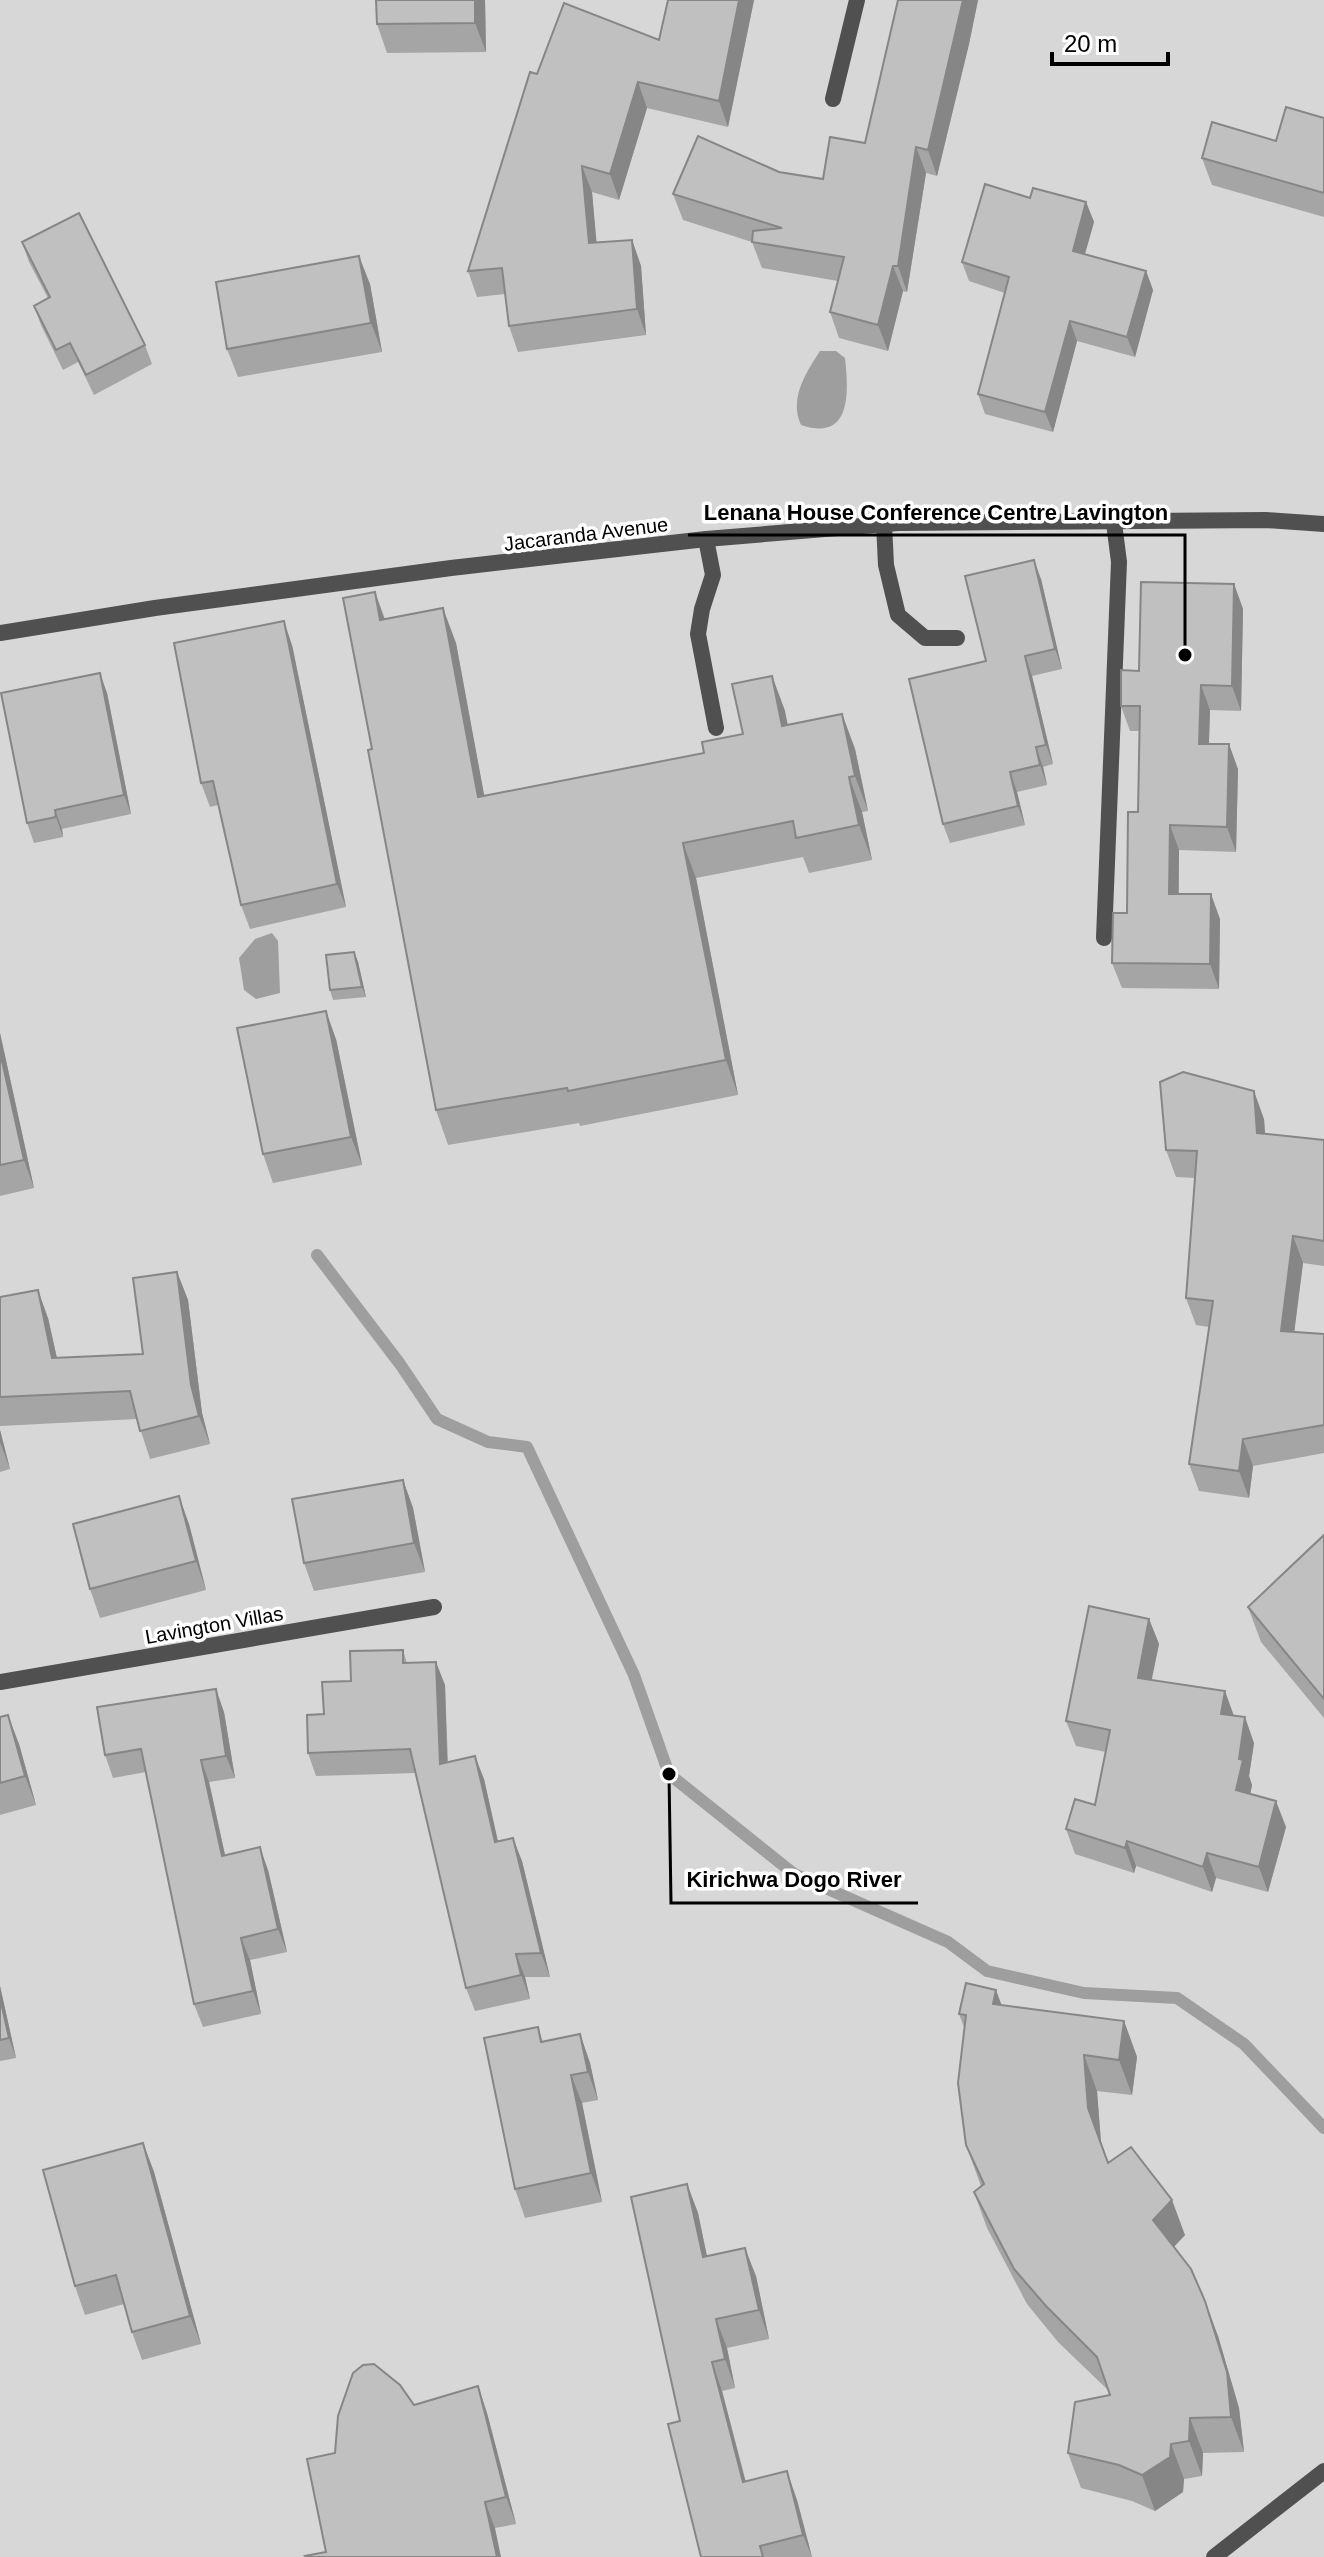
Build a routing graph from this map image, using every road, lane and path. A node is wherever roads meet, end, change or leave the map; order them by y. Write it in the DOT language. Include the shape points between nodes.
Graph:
graph roads {
  1 [pos="857,0"];
  2 [pos="833,99"];
  3 [pos="1114,523"];
  4 [pos="884,524"];
  5 [pos="1324,524"];
  6 [pos="706,539"];
  7 [pos="0,633"];
  8 [pos="957,638"];
  9 [pos="716,728"];
  10 [pos="1104,938"];
  11 [pos="434,1607"];
  12 [pos="0,1682"];
  13 [pos="1324,2471"];
  14 [pos="1214,2557"];
  1 -- 2 [label="street"];
  3 -- 4 [label="street, Jacaranda Avenue"];
  3 -- 5 [label="street, Jacaranda Avenue"];
  3 -- 10 [label="street" via="1119,562"];
  4 -- 6 [label="street, Jacaranda Avenue"];
  4 -- 8 [label="street" via="886,565 898,615 925,638"];
  6 -- 7 [label="street, Jacaranda Avenue" via="451,568"];
  6 -- 9 [label="street" via="713,575 698,634"];
  11 -- 12 [label="street, Lavington Villas"];
  13 -- 14 [label="street"];
}
